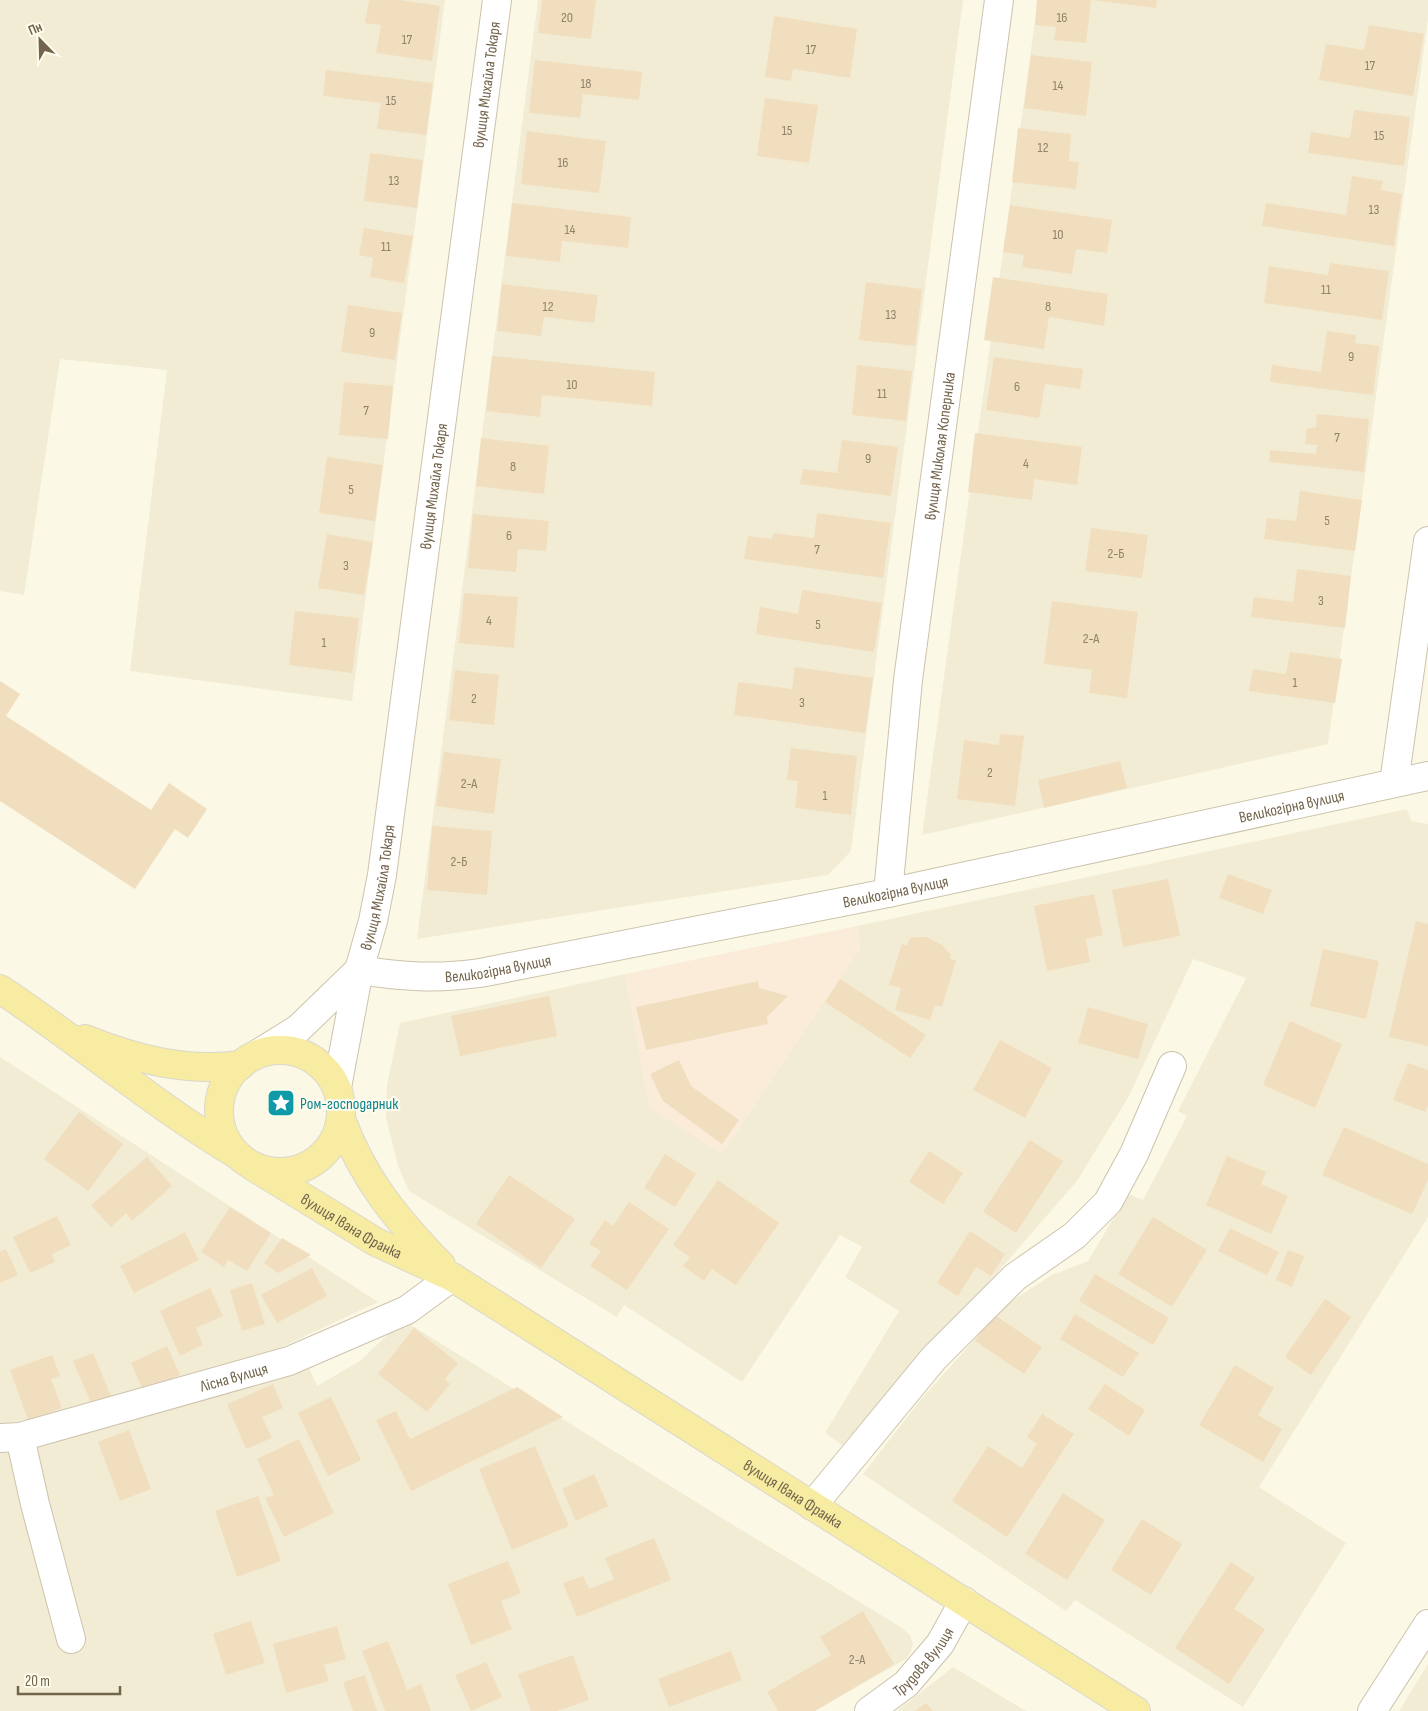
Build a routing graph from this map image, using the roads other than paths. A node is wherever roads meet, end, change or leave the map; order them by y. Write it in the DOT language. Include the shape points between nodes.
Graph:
graph roads {
  1 [pos="497,0"];
  2 [pos="999,0"];
  3 [pos="1428,541"];
  4 [pos="1428,776"];
  5 [pos="1394,783"];
  6 [pos="888,893"];
  7 [pos="360,970"];
  8 [pos="0,989"];
  9 [pos="61,1029"];
  10 [pos="249,1060"];
  11 [pos="1172,1066"];
  12 [pos="337,1087"];
  13 [pos="341,1119"];
  14 [pos="247,1162"];
  15 [pos="452,1277"];
  16 [pos="10,1438"];
  17 [pos="812,1506"];
  18 [pos="964,1601"];
  19 [pos="1428,1624"];
  20 [pos="70,1639"];
  21 [pos="869,1711"];
  22 [pos="1136,1711"];
  23 [pos="1372,1711"];
  1 -- 7 [label="street, вулиця Михайла Токаря" via="382,875"];
  2 -- 6 [label="street, вулиця Миколая Коперника" via="908,680"];
  3 -- 5 [label="street"];
  4 -- 5 [label="street, Великогірна вулиця"];
  5 -- 6 [label="street, Великогірна вулиця"];
  6 -- 7 [label="street, Великогірна вулиця" via="480,973 442,978"];
  7 -- 10 [label="street, вулиця Михайла Токаря" via="298,1029"];
  7 -- 12 [label="street, вулиця Михайла Токаря"];
  8 -- 9 [label="main road, вулиця Івана Франка"];
  9 -- 10 [label="main road, вулиця Івана Франка" via="114,1050 171,1065 212,1068"];
  9 -- 14 [label="main road, вулиця Івана Франка" via="179,1119"];
  10 -- 12 [label="main road" via="275,1050 294,1052 312,1059"];
  10 -- 14 [label="main road" via="230,1078 222,1093 220,1110 228,1143"];
  11 -- 17 [label="street" via="1134,1154 1108,1202 1074,1236 1015,1277 934,1358"];
  12 -- 13 [label="main road"];
  13 -- 14 [label="main road" via="336,1137 325,1153 310,1164 292,1171 272,1172"];
  13 -- 15 [label="main road, вулиця Івана Франка" via="352,1149 382,1198 399,1222"];
  14 -- 15 [label="main road, вулиця Івана Франка" via="376,1242"];
  15 -- 16 [label="street, Лісна вулиця" via="407,1310 288,1362"];
  15 -- 17 [label="main road, вулиця Івана Франка"];
  16 -- 20 [label="street" via="34,1504"];
  17 -- 18 [label="main road, вулиця Івана Франка"];
  18 -- 21 [label="street, Трудова вулиця" via="940,1644 912,1677"];
  18 -- 22 [label="main road, вулиця Івана Франка"];
  19 -- 23 [label="street"];
}
